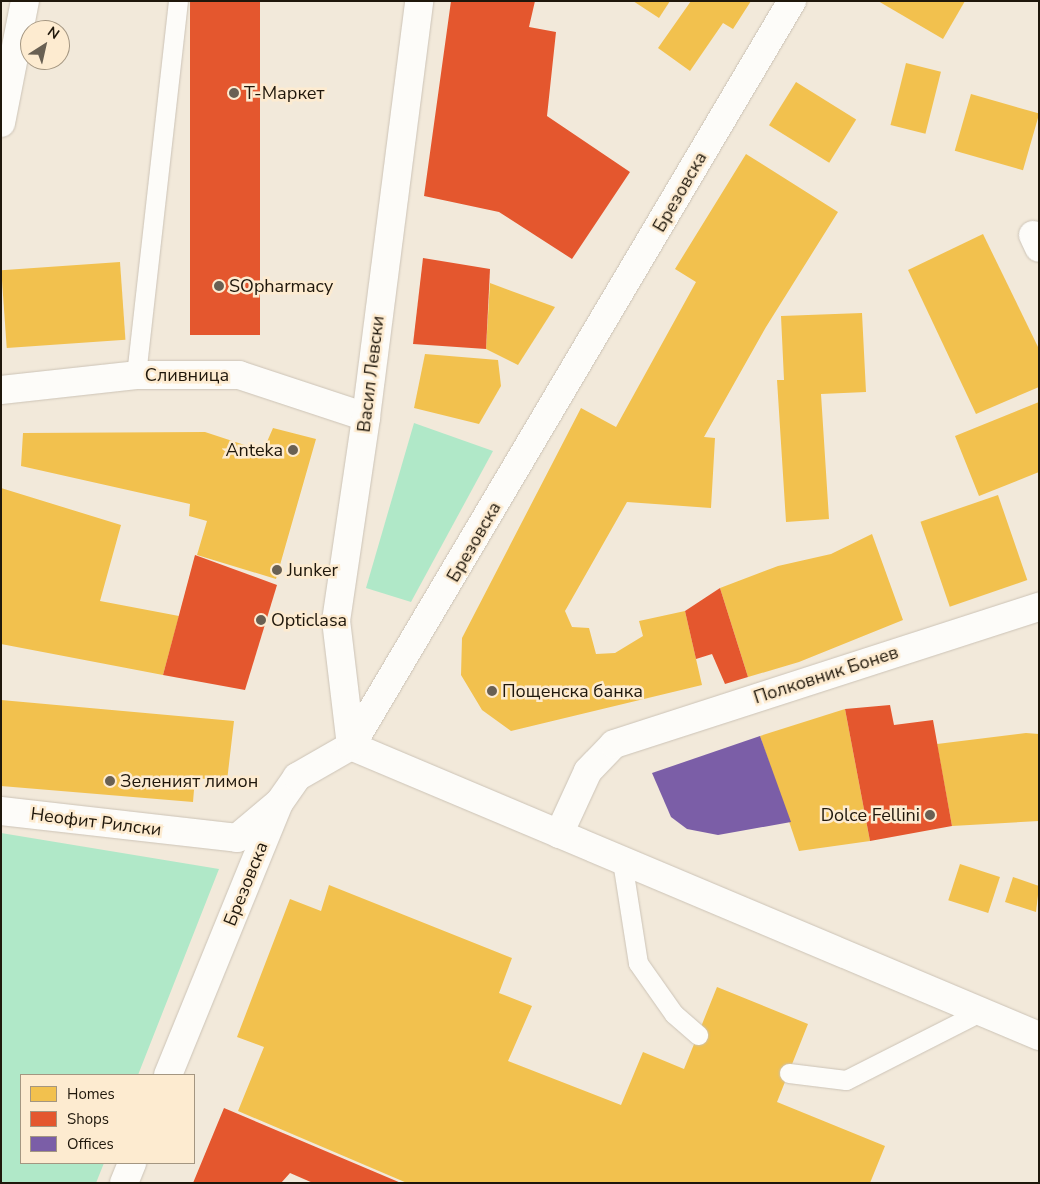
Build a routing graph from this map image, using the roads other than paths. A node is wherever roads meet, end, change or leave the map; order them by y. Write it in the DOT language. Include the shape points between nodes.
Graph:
graph roads {
  1 [pos="25,1"];
  2 [pos="178,1"];
  3 [pos="419,1"];
  4 [pos="792,1"];
  5 [pos="1,123"];
  6 [pos="136,375"];
  7 [pos="1,390"];
  8 [pos="366,418"];
  9 [pos="1039,606"];
  10 [pos="351,746"];
  11 [pos="279,803"];
  12 [pos="1,812"];
  13 [pos="559,834"];
  14 [pos="622,861"];
  15 [pos="980,1012"];
  16 [pos="698,1035"];
  17 [pos="1039,1036"];
  18 [pos="789,1073"];
  19 [pos="168,1074"];
  20 [pos="132,1164"];
  21 [pos="124,1183"];
  1 -- 5 [label="street"];
  2 -- 6 [label="lane"];
  3 -- 8 [label="street, Васил Левски"];
  4 -- 10 [label="street, Брезовска"];
  6 -- 7 [label="street, Сливница"];
  6 -- 8 [label="street, Сливница" via="240,375"];
  8 -- 10 [label="street, Васил Левски" via="336,621"];
  9 -- 13 [label="street, Полковник Бонев" via="614,744 588,771"];
  10 -- 11 [label="street, Брезовска" via="297,777"];
  10 -- 13 [label="street"];
  11 -- 12 [label="street, Неофит Рилски" via="238,838"];
  11 -- 19 [label="street, Брезовска"];
  13 -- 14 [label="street"];
  14 -- 15 [label="street"];
  14 -- 16 [label="lane" via="638,963 674,1014"];
  15 -- 17 [label="street"];
  15 -- 18 [label="lane" via="846,1080"];
  20 -- 21 [label="street"];
}
